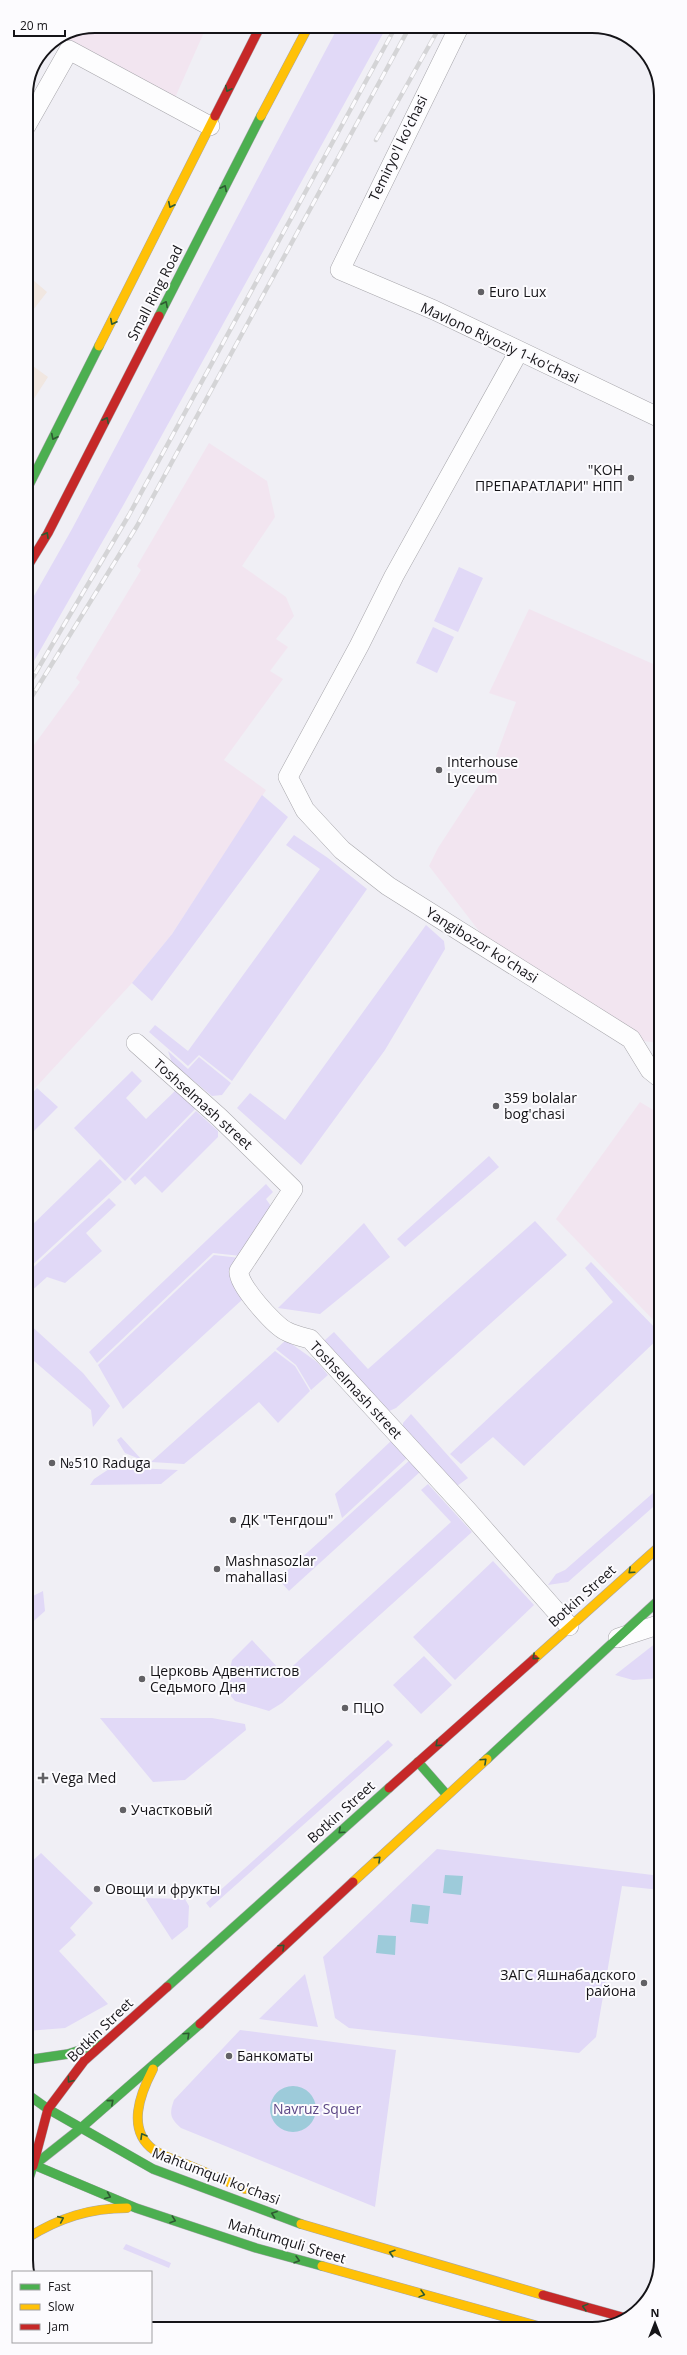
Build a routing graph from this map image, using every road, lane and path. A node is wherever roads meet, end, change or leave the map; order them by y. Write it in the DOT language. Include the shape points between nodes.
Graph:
graph roads {
  1 [pos="248,33"];
  2 [pos="258,33"];
  3 [pos="305,33"];
  4 [pos="457,33"];
  5 [pos="237,72"];
  6 [pos="33,114"];
  7 [pos="210,126"];
  8 [pos="340,270"];
  9 [pos="519,351"];
  10 [pos="654,415"];
  11 [pos="33,477"];
  12 [pos="33,557"];
  13 [pos="136,1043"];
  14 [pos="654,1073"];
  15 [pos="654,1550"];
  16 [pos="654,1605"];
  17 [pos="569,1626"];
  18 [pos="654,1626"];
  19 [pos="617,1639"];
  20 [pos="418,1762"];
  21 [pos="447,1795"];
  22 [pos="106,2041"];
  23 [pos="33,2059"];
  24 [pos="158,2062"];
  25 [pos="33,2098"];
  26 [pos="48,2109"];
  27 [pos="81,2128"];
  28 [pos="33,2155"];
  29 [pos="33,2162"];
  30 [pos="33,2165"];
  31 [pos="256,2193"];
  32 [pos="284,2206"];
  33 [pos="136,2208"];
  34 [pos="324,2232"];
  35 [pos="33,2234"];
  36 [pos="618,2316"];
  37 [pos="527,2322"];
  1 -- 5 [label="main road"];
  2 -- 5 [label="main road, Small Ring Road"];
  12 -- 3 [label="main road, Small Ring Road, one-way" via="48,532"];
  4 -- 8 [label="street, Temiryo'l ko'chasi"];
  5 -- 7 [label="main road, Small Ring Road, one-way"];
  6 -- 7 [label="street" via="69,50"];
  7 -- 11 [label="main road, Small Ring Road, one-way"];
  8 -- 9 [label="street, Mavlono Riyoziy 1-ko'chasi" via="434,310"];
  9 -- 10 [label="street, Mavlono Riyoziy 1-ko'chasi"];
  9 -- 14 [label="street, Yangibozor ko'chasi" via="394,576 288,777 305,810 342,850 388,886 632,1040"];
  13 -- 17 [label="street, Toshselmash street" via="294,1189 239,1271 238,1276 243,1288 284,1331 310,1339"];
  15 -- 17 [label="main road, Botkin Street, one-way"];
  16 -- 19 [label="main road"];
  17 -- 20 [label="main road, Botkin Street, one-way"];
  18 -- 19 [label="street"];
  21 -- 19 [label="main road, one-way"];
  20 -- 21 [label="main road"];
  20 -- 22 [label="main road, Botkin Street, one-way"];
  24 -- 21 [label="main road, one-way"];
  22 -- 23 [label="main road" via="68,2054"];
  22 -- 26 [label="main road, Botkin Street, one-way" via="84,2061"];
  27 -- 24 [label="main road, one-way"];
  31 -- 24 [label="main road, one-way" via="160,2153 145,2141 138,2128 138,2110 146,2082"];
  25 -- 26 [label="main road"];
  26 -- 27 [label="main road"];
  26 -- 28 [label="main road"];
  27 -- 29 [label="main road"];
  34 -- 27 [label="main road, Mahtumquli ko'chasi, one-way" via="153,2168"];
  30 -- 33 [label="main road, Mahtumquli Street, one-way"];
  32 -- 34 [label="main road"];
  35 -- 33 [label="main road, one-way" via="75,2213 103,2208"];
  33 -- 37 [label="main road, Mahtumquli Street, one-way" via="256,2248 491,2309"];
  36 -- 34 [label="main road, Mahtumquli Street, one-way" via="496,2287"];
}
